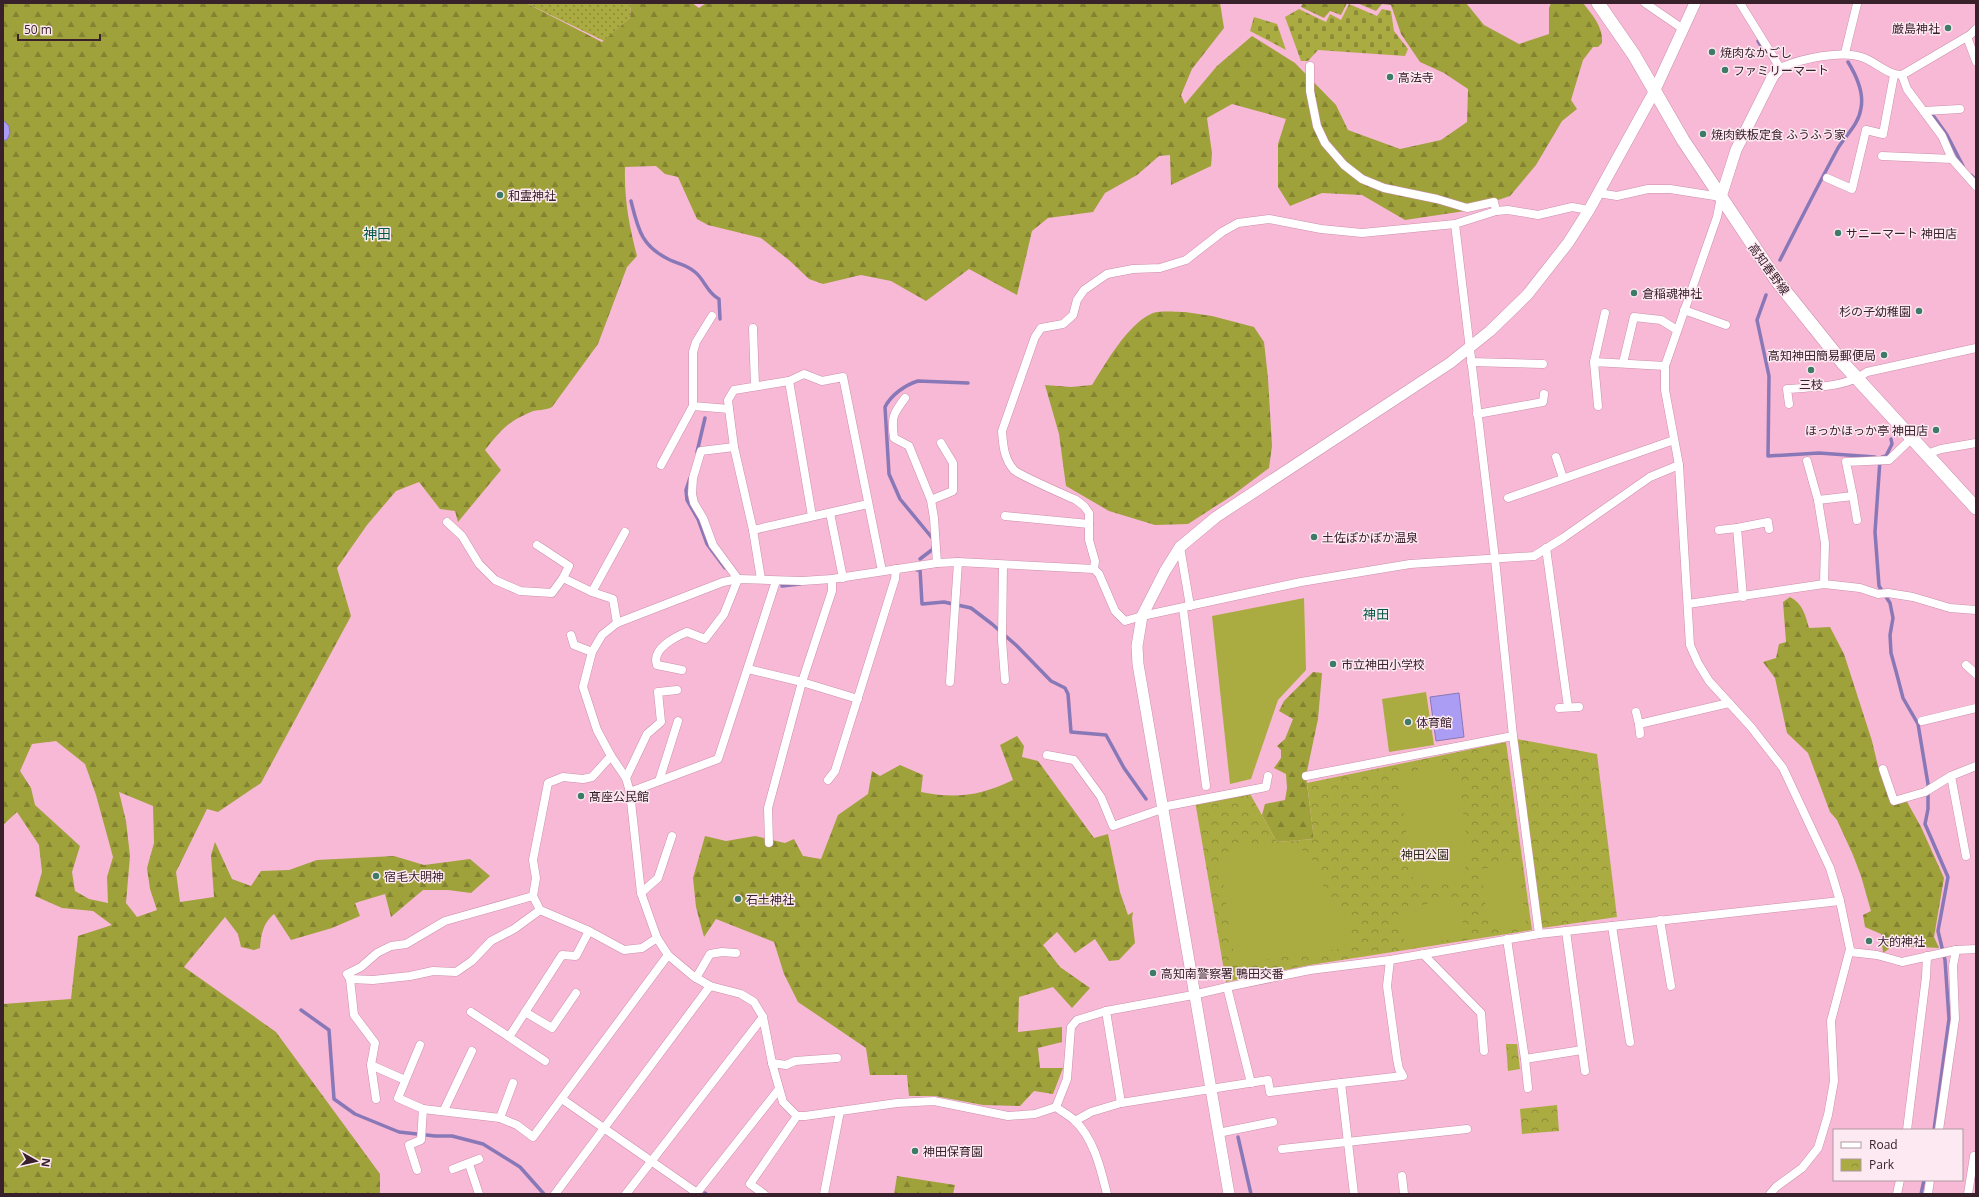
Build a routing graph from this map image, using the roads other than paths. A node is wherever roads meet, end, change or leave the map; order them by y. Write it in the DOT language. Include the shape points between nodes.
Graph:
graph roads {
  1 [pos="1598,3"];
  2 [pos="1645,3"];
  3 [pos="1695,3"];
  4 [pos="1741,3"];
  5 [pos="1857,4"];
  6 [pos="1683,29"];
  7 [pos="1976,29"];
  8 [pos="1967,37"];
  9 [pos="1845,53"];
  10 [pos="1976,61"];
  11 [pos="1310,66"];
  12 [pos="1780,68"];
  13 [pos="1898,75"];
  14 [pos="1654,92"];
  15 [pos="1960,109"];
  16 [pos="1924,111"];
  17 [pos="1882,156"];
  18 [pos="1952,160"];
  19 [pos="1827,178"];
  20 [pos="1976,186"];
  21 [pos="1598,193"];
  22 [pos="1721,198"];
  23 [pos="1589,210"];
  24 [pos="1496,212"];
  25 [pos="1455,224"];
  26 [pos="1684,310"];
  27 [pos="1605,313"];
  28 [pos="712,316"];
  29 [pos="1726,325"];
  30 [pos="753,328"];
  31 [pos="1676,330"];
  32 [pos="1976,348"];
  33 [pos="1469,349"];
  34 [pos="1471,362"];
  35 [pos="1594,362"];
  36 [pos="1623,363"];
  37 [pos="1543,364"];
  38 [pos="1665,366"];
  39 [pos="1858,379"];
  40 [pos="789,380"];
  41 [pos="755,386"];
  42 [pos="1544,394"];
  43 [pos="905,398"];
  44 [pos="1789,404"];
  45 [pos="693,406"];
  46 [pos="1598,406"];
  47 [pos="729,409"];
  48 [pos="1477,414"];
  49 [pos="1912,438"];
  50 [pos="1674,440"];
  51 [pos="941,443"];
  52 [pos="1976,443"];
  53 [pos="734,447"];
  54 [pos="1927,454"];
  55 [pos="1556,457"];
  56 [pos="1807,461"];
  57 [pos="661,465"];
  58 [pos="1679,465"];
  59 [pos="1563,478"];
  60 [pos="1853,496"];
  61 [pos="1508,498"];
  62 [pos="931,500"];
  63 [pos="1818,500"];
  64 [pos="868,504"];
  65 [pos="1976,508"];
  66 [pos="830,513"];
  67 [pos="812,516"];
  68 [pos="1005,516"];
  69 [pos="1857,520"];
  70 [pos="447,522"];
  71 [pos="1089,524"];
  72 [pos="1737,528"];
  73 [pos="1769,529"];
  74 [pos="753,530"];
  75 [pos="1719,530"];
  76 [pos="625,532"];
  77 [pos="537,545"];
  78 [pos="1180,547"];
  79 [pos="1546,548"];
  80 [pos="1495,560"];
  81 [pos="958,562"];
  82 [pos="937,563"];
  83 [pos="1003,565"];
  84 [pos="896,569"];
  85 [pos="1094,569"];
  86 [pos="882,571"];
  87 [pos="563,578"];
  88 [pos="843,578"];
  89 [pos="738,579"];
  90 [pos="762,580"];
  91 [pos="776,581"];
  92 [pos="832,582"];
  93 [pos="1824,584"];
  94 [pos="592,592"];
  95 [pos="1743,597"];
  96 [pos="1688,604"];
  97 [pos="1187,607"];
  98 [pos="1976,610"];
  99 [pos="1142,616"];
  100 [pos="617,623"];
  101 [pos="571,635"];
  102 [pos="592,652"];
  103 [pos="1966,665"];
  104 [pos="748,669"];
  105 [pos="682,670"];
  106 [pos="1976,674"];
  107 [pos="1005,680"];
  108 [pos="802,682"];
  109 [pos="950,682"];
  110 [pos="677,690"];
  111 [pos="858,699"];
  112 [pos="1729,704"];
  113 [pos="1578,707"];
  114 [pos="1976,708"];
  115 [pos="1636,712"];
  116 [pos="678,721"];
  117 [pos="1922,721"];
  118 [pos="1639,724"];
  119 [pos="1640,734"];
  120 [pos="1513,736"];
  121 [pos="1047,755"];
  122 [pos="611,756"];
  123 [pos="1976,766"];
  124 [pos="1883,769"];
  125 [pos="1268,776"];
  126 [pos="1306,776"];
  127 [pos="1951,776"];
  128 [pos="626,778"];
  129 [pos="828,780"];
  130 [pos="659,781"];
  131 [pos="1206,786"];
  132 [pos="630,792"];
  133 [pos="1162,808"];
  134 [pos="672,836"];
  135 [pos="769,843"];
  136 [pos="1966,856"];
  137 [pos="641,893"];
  138 [pos="533,896"];
  139 [pos="1840,901"];
  140 [pos="540,910"];
  141 [pos="1660,920"];
  142 [pos="1612,926"];
  143 [pos="589,931"];
  144 [pos="1566,931"];
  145 [pos="1539,934"];
  146 [pos="657,938"];
  147 [pos="1507,939"];
  148 [pos="1976,949"];
  149 [pos="1956,950"];
  150 [pos="1850,952"];
  151 [pos="736,953"];
  152 [pos="1423,954"];
  153 [pos="668,955"];
  154 [pos="1930,955"];
  155 [pos="1390,960"];
  156 [pos="696,978"];
  157 [pos="350,979"];
  158 [pos="710,986"];
  159 [pos="1671,986"];
  160 [pos="1227,987"];
  161 [pos="576,993"];
  162 [pos="1193,995"];
  163 [pos="1106,1011"];
  164 [pos="471,1012"];
  165 [pos="525,1012"];
  166 [pos="763,1018"];
  167 [pos="509,1037"];
  168 [pos="1630,1042"];
  169 [pos="420,1045"];
  170 [pos="1582,1050"];
  171 [pos="472,1051"];
  172 [pos="1484,1051"];
  173 [pos="838,1058"];
  174 [pos="1525,1060"];
  175 [pos="545,1061"];
  176 [pos="772,1063"];
  177 [pos="371,1065"];
  178 [pos="1585,1071"];
  179 [pos="405,1080"];
  180 [pos="513,1083"];
  181 [pos="1341,1083"];
  182 [pos="1251,1084"];
  183 [pos="1528,1088"];
  184 [pos="779,1089"];
  185 [pos="1210,1090"];
  186 [pos="376,1099"];
  187 [pos="562,1099"];
  188 [pos="1121,1103"];
  189 [pos="1056,1108"];
  190 [pos="422,1109"];
  191 [pos="444,1110"];
  192 [pos="840,1110"];
  193 [pos="797,1116"];
  194 [pos="500,1118"];
  195 [pos="1075,1120"];
  196 [pos="1273,1122"];
  197 [pos="604,1129"];
  198 [pos="1467,1129"];
  199 [pos="1907,1129"];
  200 [pos="1939,1129"];
  201 [pos="1218,1134"];
  202 [pos="1348,1140"];
  203 [pos="1282,1149"];
  204 [pos="1974,1156"];
  205 [pos="479,1159"];
  206 [pos="651,1160"];
  207 [pos="469,1164"];
  208 [pos="453,1169"];
  209 [pos="417,1170"];
  210 [pos="1402,1176"];
  211 [pos="1900,1181"];
  212 [pos="1930,1181"];
  213 [pos="697,1193"];
  214 [pos="479,1194"];
  215 [pos="555,1194"];
  216 [pos="626,1194"];
  217 [pos="764,1194"];
  218 [pos="824,1194"];
  219 [pos="1107,1194"];
  220 [pos="1229,1194"];
  221 [pos="1354,1194"];
  222 [pos="1404,1194"];
  223 [pos="1770,1194"];
  224 [pos="1897,1194"];
  225 [pos="1928,1194"];
  226 [pos="1968,1194"];
  1 -- 14 [label="main road, 高知春野線" via="1634,55"];
  2 -- 6 [label="street"];
  3 -- 6 [label="street"];
  4 -- 12 [label="street"];
  5 -- 9 [label="street"];
  6 -- 14 [label="street"];
  7 -- 8 [label="street"];
  8 -- 10 [label="street"];
  8 -- 13 [label="street"];
  9 -- 12 [label="street" via="1798,61"];
  9 -- 13 [label="street" via="1865,58"];
  11 -- 24 [label="street" via="1310,91 1317,126 1325,143 1344,165 1362,179 1384,188 1467,208 1494,202"];
  12 -- 22 [label="street" via="1773,76 1736,150"];
  13 -- 16 [label="street"];
  13 -- 19 [label="street" via="1883,134 1866,130 1852,189"];
  14 -- 21 [label="street"];
  14 -- 22 [label="main road, 高知春野線"];
  15 -- 16 [label="street"];
  16 -- 18 [label="street" via="1942,136"];
  17 -- 18 [label="street"];
  18 -- 20 [label="street"];
  21 -- 22 [label="street" via="1617,196 1648,189 1670,189"];
  21 -- 23 [label="street"];
  22 -- 26 [label="street" via="1717,217"];
  22 -- 39 [label="main road, 高知春野線" via="1777,281"];
  23 -- 24 [label="street" via="1572,207 1538,215 1508,210"];
  23 -- 33 [label="street" via="1568,243 1527,295"];
  24 -- 25 [label="street"];
  25 -- 33 [label="street"];
  25 -- 71 [label="street" via="1362,233 1321,229 1269,219 1238,223 1186,260 1160,268 1133,268 1107,274 1084,290 1077,300 1074,315 1063,324 1041,328 1035,337 1002,431 1003,446 1014,471 1084,506 1089,513"];
  26 -- 29 [label="street"];
  26 -- 31 [label="street"];
  27 -- 35 [label="street"];
  28 -- 45 [label="street" via="696,342 693,352"];
  30 -- 41 [label="street"];
  31 -- 36 [label="street" via="1661,320 1634,317"];
  31 -- 38 [label="street"];
  32 -- 39 [label="street" via="1867,372"];
  33 -- 34 [label="street"];
  33 -- 78 [label="street" via="1216,517"];
  34 -- 37 [label="street"];
  34 -- 48 [label="street"];
  35 -- 36 [label="street"];
  35 -- 46 [label="street"];
  36 -- 38 [label="street"];
  38 -- 50 [label="street" via="1665,390"];
  39 -- 44 [label="street" via="1839,384 1787,389"];
  39 -- 49 [label="main road, 高知春野線"];
  40 -- 41 [label="street"];
  40 -- 64 [label="street" via="804,374 822,381 844,377"];
  40 -- 67 [label="street"];
  41 -- 47 [label="street" via="734,390 728,400"];
  42 -- 48 [label="street" via="1543,402"];
  43 -- 62 [label="street" via="894,414 894,438 909,446"];
  45 -- 47 [label="street"];
  45 -- 57 [label="street"];
  47 -- 53 [label="street"];
  48 -- 80 [label="street"];
  49 -- 54 [label="main road, 高知春野線"];
  49 -- 60 [label="street" via="1889,460 1846,462"];
  50 -- 58 [label="street"];
  50 -- 59 [label="street"];
  51 -- 62 [label="street" via="953,463 953,491"];
  52 -- 54 [label="street"];
  53 -- 74 [label="street"];
  53 -- 89 [label="street" via="701,451 693,478 692,494 713,544"];
  54 -- 65 [label="main road, 高知春野線"];
  55 -- 59 [label="street"];
  56 -- 63 [label="street"];
  58 -- 79 [label="street" via="1650,477"];
  58 -- 96 [label="street"];
  59 -- 61 [label="street"];
  60 -- 63 [label="street"];
  60 -- 69 [label="street"];
  62 -- 82 [label="street"];
  63 -- 93 [label="street" via="1825,543"];
  64 -- 66 [label="street"];
  64 -- 86 [label="street"];
  66 -- 67 [label="street"];
  66 -- 88 [label="street"];
  67 -- 74 [label="street"];
  68 -- 71 [label="street"];
  70 -- 87 [label="street" via="462,536 479,564 495,580 520,591 552,593"];
  71 -- 85 [label="street"];
  72 -- 73 [label="street" via="1768,522"];
  72 -- 75 [label="street"];
  72 -- 95 [label="street"];
  74 -- 90 [label="street"];
  76 -- 94 [label="street"];
  77 -- 87 [label="street" via="569,566"];
  78 -- 97 [label="street"];
  78 -- 99 [label="street"];
  79 -- 80 [label="street" via="1534,556"];
  79 -- 113 [label="street" via="1564,708"];
  80 -- 97 [label="street" via="1410,564 1301,582"];
  80 -- 120 [label="street"];
  81 -- 82 [label="street"];
  81 -- 83 [label="street"];
  81 -- 109 [label="street"];
  82 -- 84 [label="street"];
  83 -- 85 [label="street"];
  83 -- 107 [label="street" via="1002,640"];
  84 -- 86 [label="street"];
  84 -- 111 [label="street"];
  85 -- 99 [label="street" via="1099,574 1115,611 1125,621"];
  86 -- 88 [label="street"];
  87 -- 94 [label="street"];
  88 -- 92 [label="street"];
  89 -- 90 [label="street"];
  89 -- 100 [label="street" via="723,582"];
  89 -- 105 [label="street" via="724,614 705,639 687,632 671,639 659,651 657,665"];
  90 -- 91 [label="street"];
  91 -- 92 [label="street"];
  91 -- 104 [label="street"];
  92 -- 108 [label="street"];
  93 -- 95 [label="street"];
  93 -- 98 [label="street" via="1860,588 1878,594 1914,597 1950,608"];
  94 -- 100 [label="street" via="613,599"];
  95 -- 96 [label="street"];
  96 -- 112 [label="street" via="1690,645 1709,680"];
  97 -- 99 [label="street"];
  97 -- 131 [label="street"];
  99 -- 133 [label="street" via="1137,646 1138,664"];
  100 -- 102 [label="street" via="602,635"];
  101 -- 102 [label="street" via="574,645"];
  102 -- 122 [label="street" via="584,687 597,730"];
  103 -- 106 [label="street"];
  104 -- 108 [label="street"];
  104 -- 130 [label="street" via="718,759"];
  108 -- 111 [label="street"];
  108 -- 135 [label="street" via="768,808"];
  110 -- 128 [label="street" via="658,692 661,722 647,734"];
  111 -- 129 [label="street" via="835,771"];
  112 -- 118 [label="street"];
  112 -- 139 [label="street" via="1783,768 1830,868"];
  114 -- 117 [label="street"];
  115 -- 118 [label="street"];
  116 -- 130 [label="street"];
  118 -- 119 [label="street"];
  120 -- 126 [label="street"];
  120 -- 145 [label="street"];
  121 -- 133 [label="street" via="1074,760 1101,797 1113,826"];
  122 -- 128 [label="street"];
  122 -- 138 [label="street" via="592,777 583,780 563,777 548,783 534,848 536,878"];
  123 -- 127 [label="street"];
  124 -- 127 [label="street" via="1894,801 1928,790"];
  125 -- 133 [label="street" via="1266,787"];
  127 -- 136 [label="street"];
  128 -- 132 [label="street"];
  130 -- 132 [label="street"];
  132 -- 137 [label="street"];
  133 -- 162 [label="street"];
  134 -- 137 [label="street" via="658,878"];
  137 -- 146 [label="street"];
  138 -- 140 [label="street"];
  138 -- 157 [label="street" via="445,921 406,944 391,946 377,953 348,974"];
  139 -- 141 [label="street"];
  139 -- 150 [label="street"];
  140 -- 143 [label="street"];
  140 -- 157 [label="street" via="514,929 491,941 472,962 456,972 433,970 403,977"];
  141 -- 142 [label="street"];
  141 -- 159 [label="street"];
  142 -- 144 [label="street"];
  142 -- 168 [label="street"];
  143 -- 146 [label="street" via="624,950 642,948"];
  143 -- 165 [label="street" via="576,956 562,955"];
  144 -- 145 [label="street"];
  144 -- 170 [label="street"];
  145 -- 147 [label="street"];
  146 -- 153 [label="street"];
  147 -- 152 [label="street"];
  147 -- 174 [label="street"];
  148 -- 149 [label="street"];
  149 -- 154 [label="street"];
  149 -- 200 [label="street" via="1953,966 1955,1019"];
  150 -- 154 [label="street" via="1877,955 1902,962"];
  150 -- 223 [label="street" via="1831,1020 1834,1081 1828,1115 1818,1148 1802,1168"];
  151 -- 156 [label="street" via="710,954"];
  152 -- 155 [label="street"];
  152 -- 172 [label="street" via="1480,1013"];
  153 -- 156 [label="street"];
  153 -- 187 [label="street"];
  154 -- 199 [label="street"];
  155 -- 160 [label="street" via="1310,970"];
  155 -- 181 [label="street" via="1387,986 1397,1059 1403,1076"];
  156 -- 158 [label="street"];
  157 -- 177 [label="street" via="354,1015 374,1043"];
  158 -- 166 [label="street" via="741,994 754,1002"];
  158 -- 197 [label="street"];
  160 -- 162 [label="street"];
  160 -- 182 [label="street"];
  161 -- 165 [label="street" via="552,1028"];
  162 -- 163 [label="street"];
  162 -- 185 [label="street"];
  163 -- 188 [label="street"];
  163 -- 189 [label="street" via="1077,1020 1071,1027 1068,1072"];
  164 -- 167 [label="street"];
  165 -- 167 [label="street"];
  166 -- 176 [label="street"];
  166 -- 206 [label="street"];
  167 -- 175 [label="street"];
  169 -- 179 [label="street"];
  170 -- 174 [label="street"];
  170 -- 178 [label="street"];
  171 -- 191 [label="street"];
  173 -- 176 [label="street" via="795,1061 786,1065"];
  174 -- 183 [label="street"];
  176 -- 184 [label="street"];
  177 -- 179 [label="street"];
  177 -- 186 [label="street"];
  179 -- 190 [label="street" via="398,1098"];
  180 -- 194 [label="street"];
  181 -- 182 [label="street" via="1270,1092 1268,1080"];
  181 -- 202 [label="street"];
  182 -- 185 [label="street"];
  184 -- 193 [label="street" via="784,1102"];
  184 -- 213 [label="street"];
  185 -- 188 [label="street"];
  185 -- 201 [label="street"];
  187 -- 194 [label="street" via="533,1137 517,1125"];
  187 -- 197 [label="street"];
  188 -- 195 [label="street"];
  189 -- 192 [label="street" via="1035,1114 1008,1116 934,1101"];
  189 -- 195 [label="street"];
  190 -- 191 [label="street"];
  190 -- 209 [label="street" via="421,1140 409,1145"];
  191 -- 194 [label="street"];
  192 -- 193 [label="street"];
  192 -- 218 [label="street"];
  193 -- 217 [label="street" via="750,1184"];
  195 -- 219 [label="street" via="1093,1148"];
  196 -- 201 [label="street"];
  197 -- 206 [label="street"];
  197 -- 215 [label="street"];
  198 -- 202 [label="street"];
  201 -- 220 [label="street"];
  202 -- 203 [label="street"];
  202 -- 221 [label="street"];
  204 -- 226 [label="street"];
  205 -- 207 [label="street"];
  206 -- 213 [label="street"];
  206 -- 216 [label="street"];
  207 -- 208 [label="street"];
  207 -- 214 [label="street"];
  210 -- 222 [label="street"];
  211 -- 224 [label="street"];
  212 -- 225 [label="street"];
}
